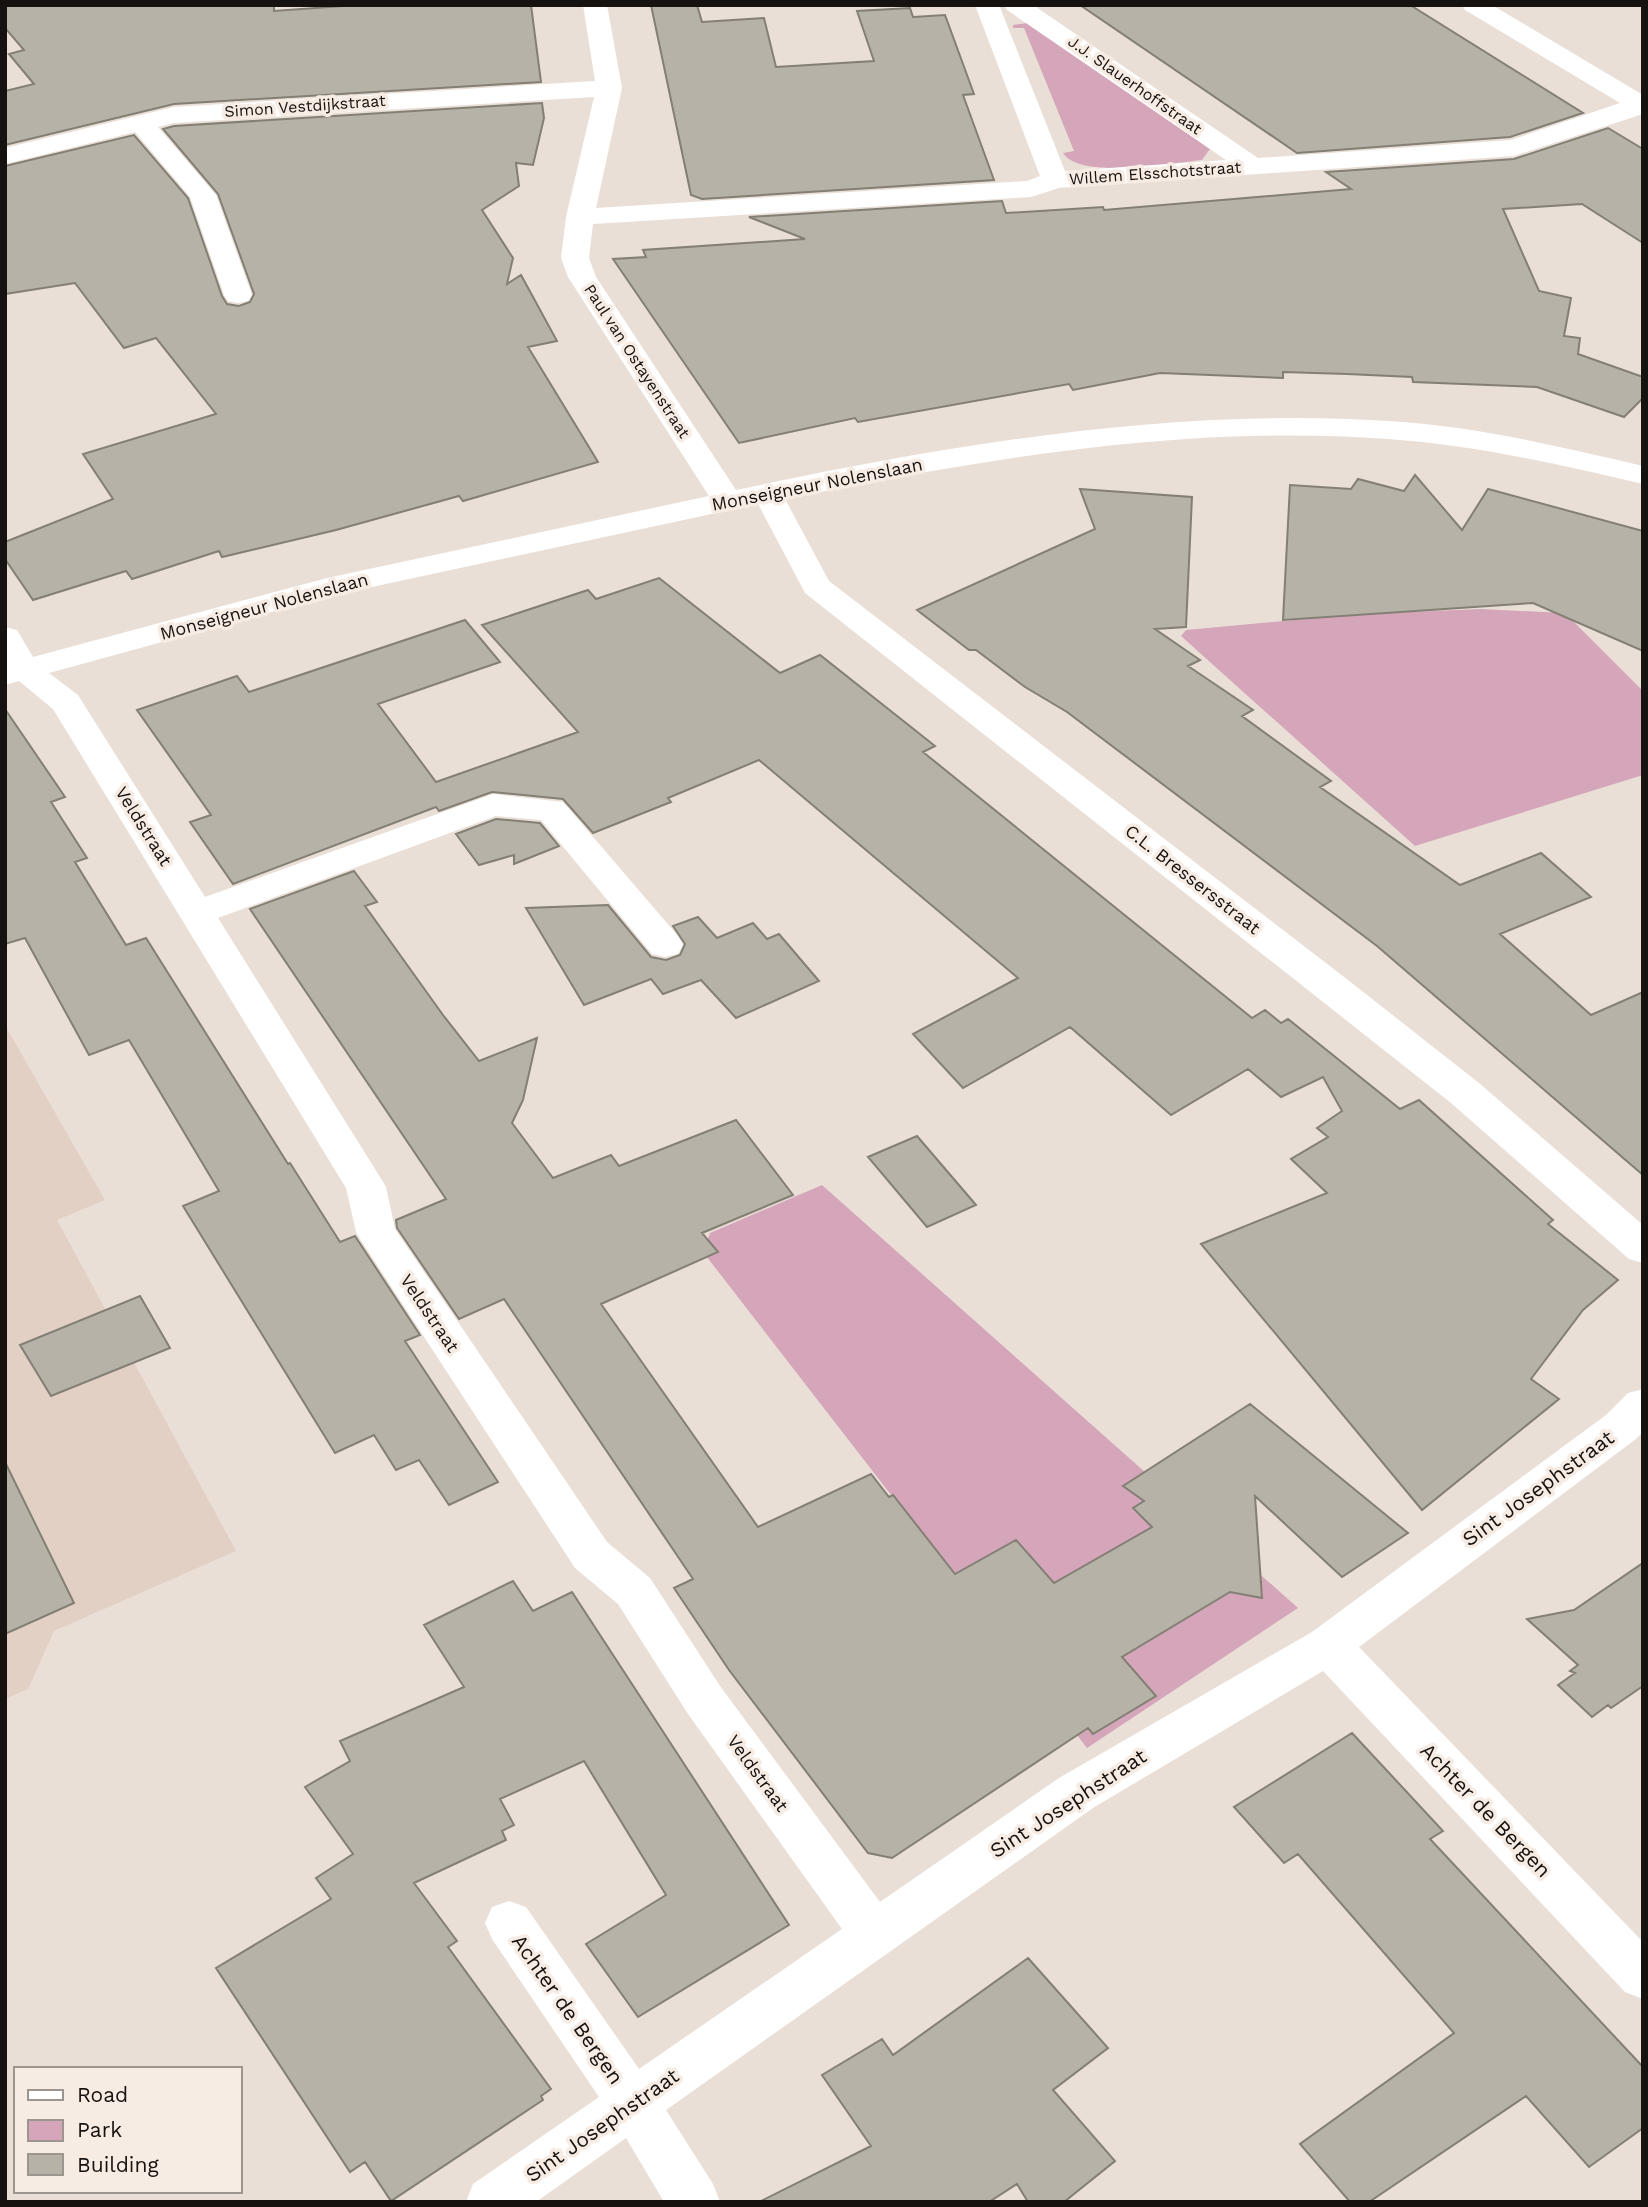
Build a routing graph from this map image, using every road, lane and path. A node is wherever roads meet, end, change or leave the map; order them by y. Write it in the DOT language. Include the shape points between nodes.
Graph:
graph roads {
  1 [pos="595,5"];
  2 [pos="987,5"];
  3 [pos="1016,5"];
  4 [pos="1474,5"];
  5 [pos="609,88"];
  6 [pos="1642,106"];
  7 [pos="140,122"];
  8 [pos="5,156"];
  9 [pos="1252,166"];
  10 [pos="1055,180"];
  11 [pos="580,218"];
  12 [pos="238,295"];
  13 [pos="1643,475"];
  14 [pos="767,493"];
  15 [pos="729,501"];
  16 [pos="12,661"];
  17 [pos="198,912"];
  18 [pos="665,945"];
  19 [pos="1643,1248"];
  20 [pos="1643,1405"];
  21 [pos="1328,1644"];
  22 [pos="509,1923"];
  23 [pos="875,1934"];
  24 [pos="1643,1976"];
  25 [pos="633,2103"];
  26 [pos="492,2202"];
  27 [pos="694,2202"];
  1 -- 5 [label="street, Paul van Ostayenstraat"];
  2 -- 10 [label="street"];
  3 -- 9 [label="street, J.J. Slauerhoffstraat"];
  4 -- 6 [label="street"];
  5 -- 7 [label="street, Simon Vestdijkstraat" via="174,114"];
  5 -- 11 [label="street, Paul van Ostayenstraat"];
  6 -- 9 [label="street, Willem Elsschotstraat" via="1514,148"];
  7 -- 8 [label="street, Simon Vestdijkstraat"];
  7 -- 12 [label="street" via="203,195"];
  9 -- 10 [label="street, Willem Elsschotstraat"];
  10 -- 11 [label="street, Willem Elsschotstraat" via="1031,189"];
  11 -- 15 [label="street, Paul van Ostayenstraat" via="575,258 582,276"];
  13 -- 14 [label="street, Monseigneur Nolenslaan" via="1553,451 1453,435 1271,428 1146,434 1024,447"];
  14 -- 15 [label="street, Monseigneur Nolenslaan"];
  14 -- 19 [label="street, C.L. Bressersstraat" via="816,586 1465,1093"];
  15 -- 16 [label="street, Monseigneur Nolenslaan"];
  16 -- 17 [label="street, Veldstraat" via="66,702"];
  17 -- 18 [label="street" via="493,805 551,810"];
  17 -- 23 [label="street, Veldstraat" via="366,1187 376,1232 591,1555 634,1591 704,1700"];
  20 -- 21 [label="street, Sint Josephstraat" via="1621,1427"];
  21 -- 23 [label="street, Sint Josephstraat" via="1076,1793"];
  21 -- 24 [label="street, Achter de Bergen"];
  22 -- 25 [label="street, Achter de Bergen"];
  23 -- 25 [label="street, Sint Josephstraat"];
  25 -- 26 [label="street, Sint Josephstraat"];
  25 -- 27 [label="street, Achter de Bergen"];
}
